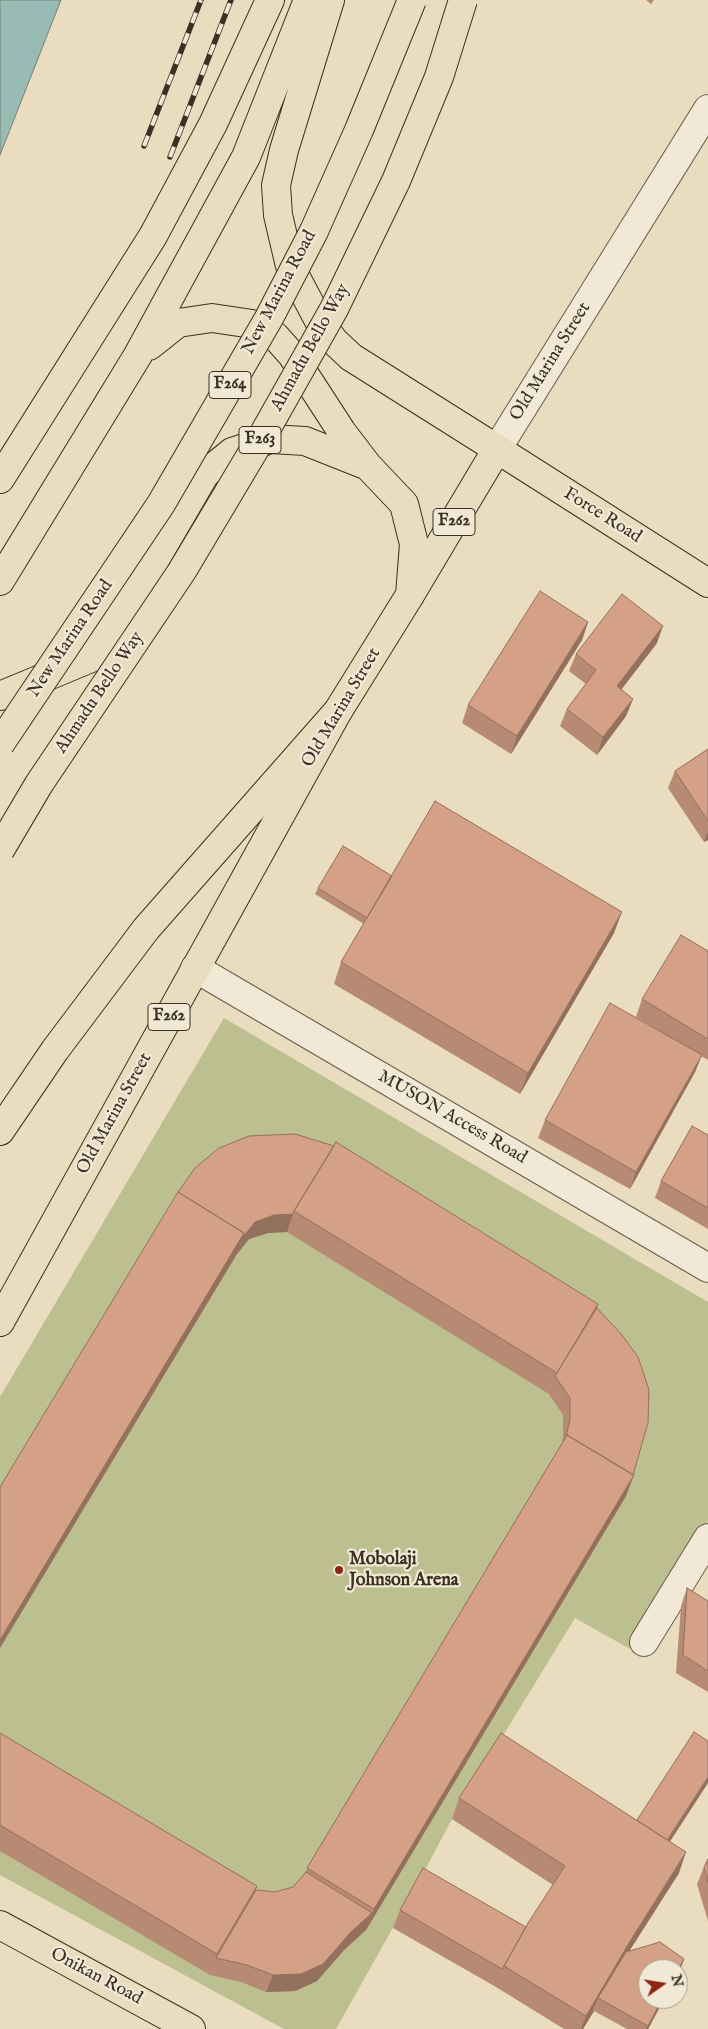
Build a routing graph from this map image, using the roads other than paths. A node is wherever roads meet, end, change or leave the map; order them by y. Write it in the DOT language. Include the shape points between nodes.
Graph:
graph roads {
  1 [pos="270,0"];
  2 [pos="308,0"];
  3 [pos="330,0"];
  4 [pos="412,0"];
  5 [pos="464,0"];
  6 [pos="708,109"];
  7 [pos="138,355"];
  8 [pos="497,449"];
  9 [pos="368,466"];
  10 [pos="0,479"];
  11 [pos="0,581"];
  12 [pos="708,583"];
  13 [pos="410,595"];
  14 [pos="0,696"];
  15 [pos="338,711"];
  16 [pos="0,744"];
  17 [pos="0,850"];
  18 [pos="195,968"];
  19 [pos="0,1132"];
  20 [pos="708,1268"];
  21 [pos="0,1322"];
  22 [pos="708,1538"];
  23 [pos="644,1642"];
  24 [pos="0,1925"];
  25 [pos="192,2029"];
  1 -- 10 [label="main road" via="212,124 153,236"];
  2 -- 7 [label="main road" via="246,157"];
  3 -- 8 [label="main road, Force Road" via="276,185 278,215 290,266 318,319 351,357"];
  4 -- 16 [label="main road, New Marina Road / F264, bridge" via="314,231 269,318 161,504"];
  5 -- 17 [label="main road, Ahmadu Bello Way / F263, bridge" via="439,77 396,181 334,309 182,571 39,784"];
  6 -- 8 [label="lane, Old Marina Street / F262"];
  7 -- 9 [label="main road" via="178,323 212,318 252,324 275,336 292,354"];
  7 -- 11 [label="main road"];
  8 -- 12 [label="main road, Force Road"];
  8 -- 13 [label="main road, Old Marina Street / F262"];
  9 -- 13 [label="main road" via="404,504 414,544"];
  9 -- 14 [label="main road" via="305,440 270,440 232,452 205,474 91,658"];
  13 -- 15 [label="main road, Old Marina Street / F262"];
  15 -- 18 [label="main road, Old Marina Street / F262"];
  15 -- 19 [label="main road" via="146,929 55,1050"];
  18 -- 20 [label="lane, MUSON Access Road"];
  18 -- 21 [label="main road, Old Marina Street / F262"];
  22 -- 23 [label="lane"];
  24 -- 25 [label="main road, Onikan Road"];
}
